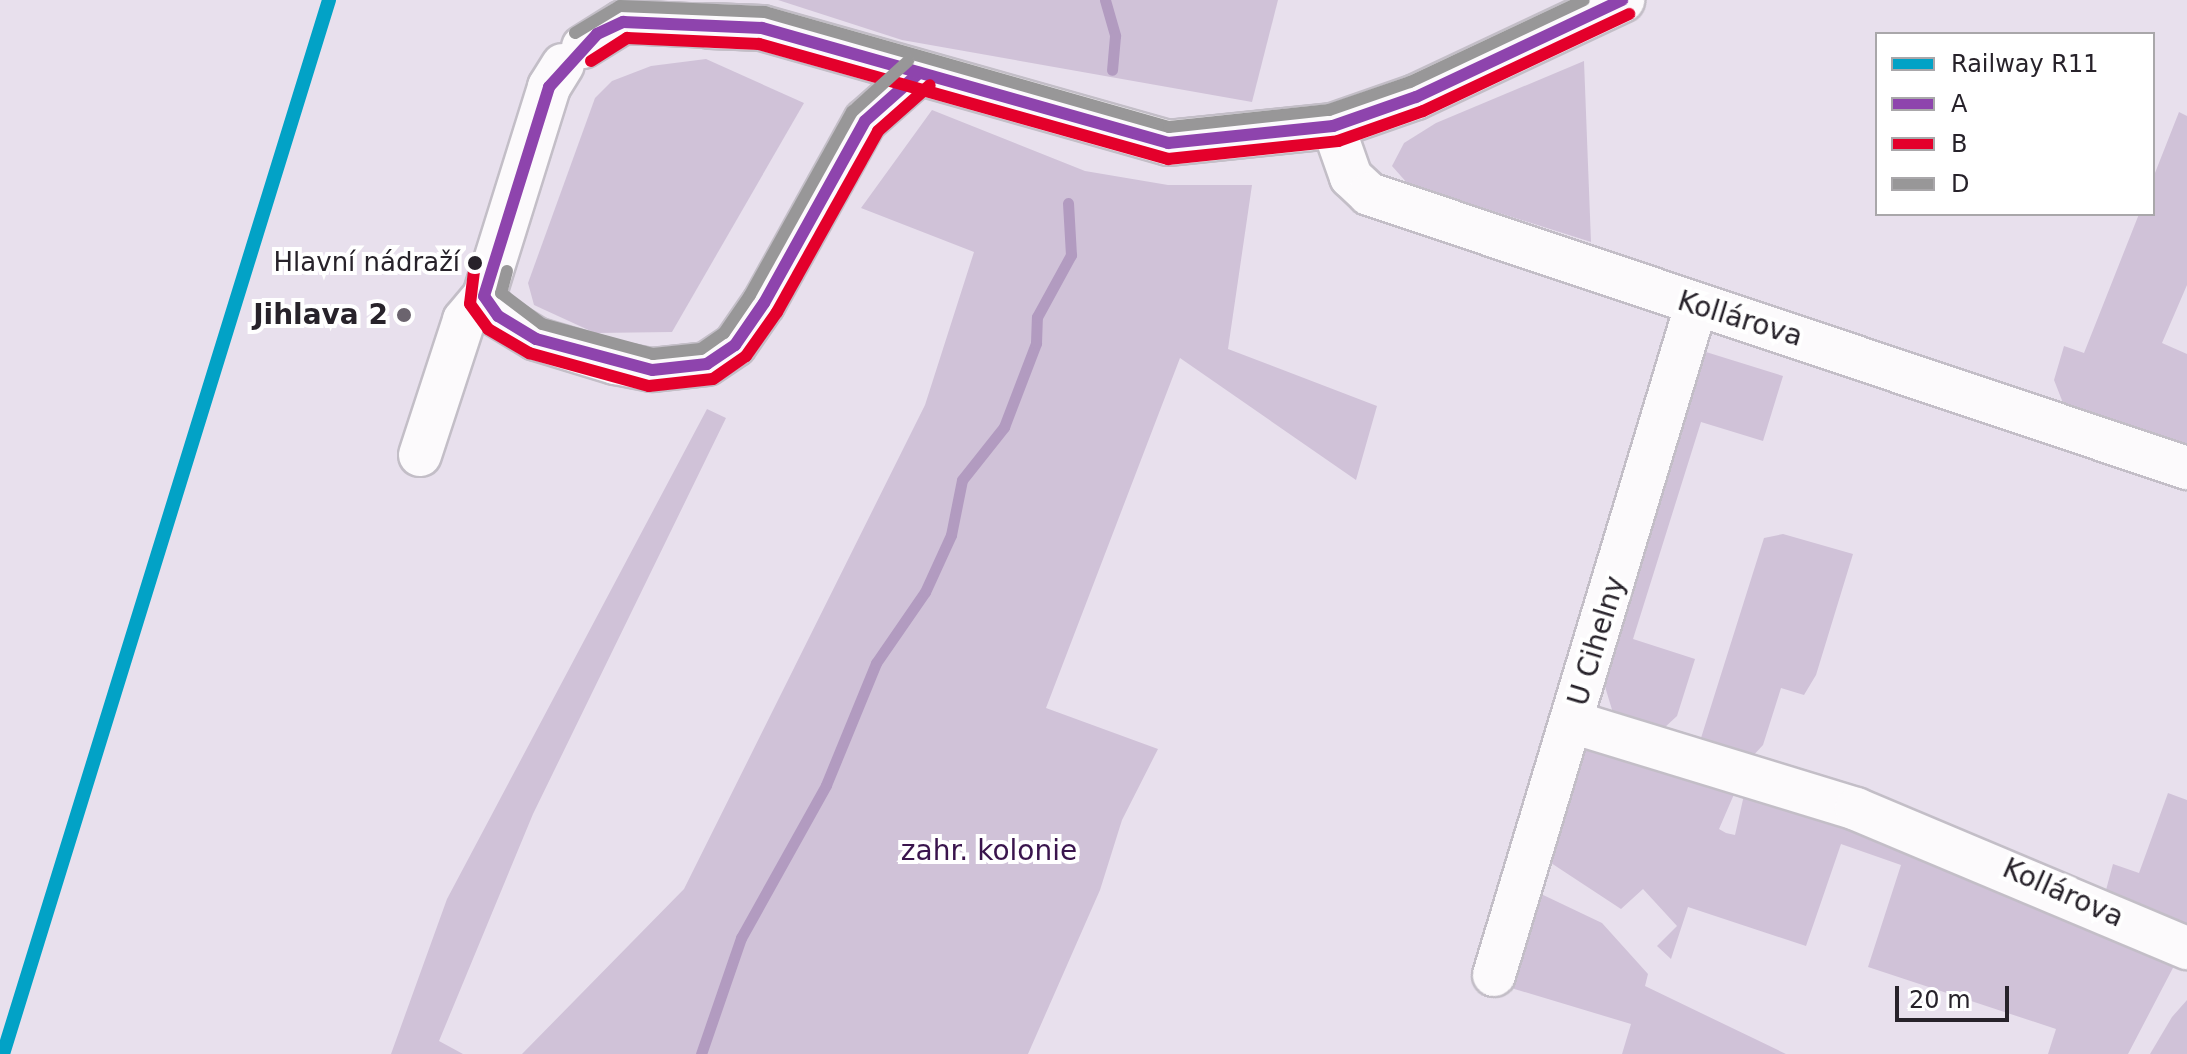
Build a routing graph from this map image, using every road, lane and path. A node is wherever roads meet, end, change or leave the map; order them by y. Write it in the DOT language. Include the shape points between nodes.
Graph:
graph roads {
  1 [pos="1622,0"];
  2 [pos="703,13"];
  3 [pos="919,73"];
  4 [pos="1333,126"];
  5 [pos="484,296"];
  6 [pos="1696,306"];
  7 [pos="420,455"];
  8 [pos="2187,468"];
  9 [pos="1572,722"];
  10 [pos="2187,948"];
  11 [pos="1494,975"];
  1 -- 4 [label="street" via="1416,97"];
  2 -- 3 [label="street"];
  2 -- 5 [label="street" via="623,22 573,56 549,87"];
  3 -- 4 [label="street" via="1168,143"];
  3 -- 5 [label="street" via="865,121 764,303 735,345 707,364 652,370 536,339 498,316"];
  4 -- 6 [label="street, Kollárova" via="1351,177 1369,194"];
  5 -- 7 [label="street" via="464,320"];
  6 -- 8 [label="street, Kollárova"];
  6 -- 9 [label="street, U Cihelny"];
  9 -- 10 [label="street, Kollárova" via="1856,809"];
  9 -- 11 [label="street, U Cihelny"];
}
